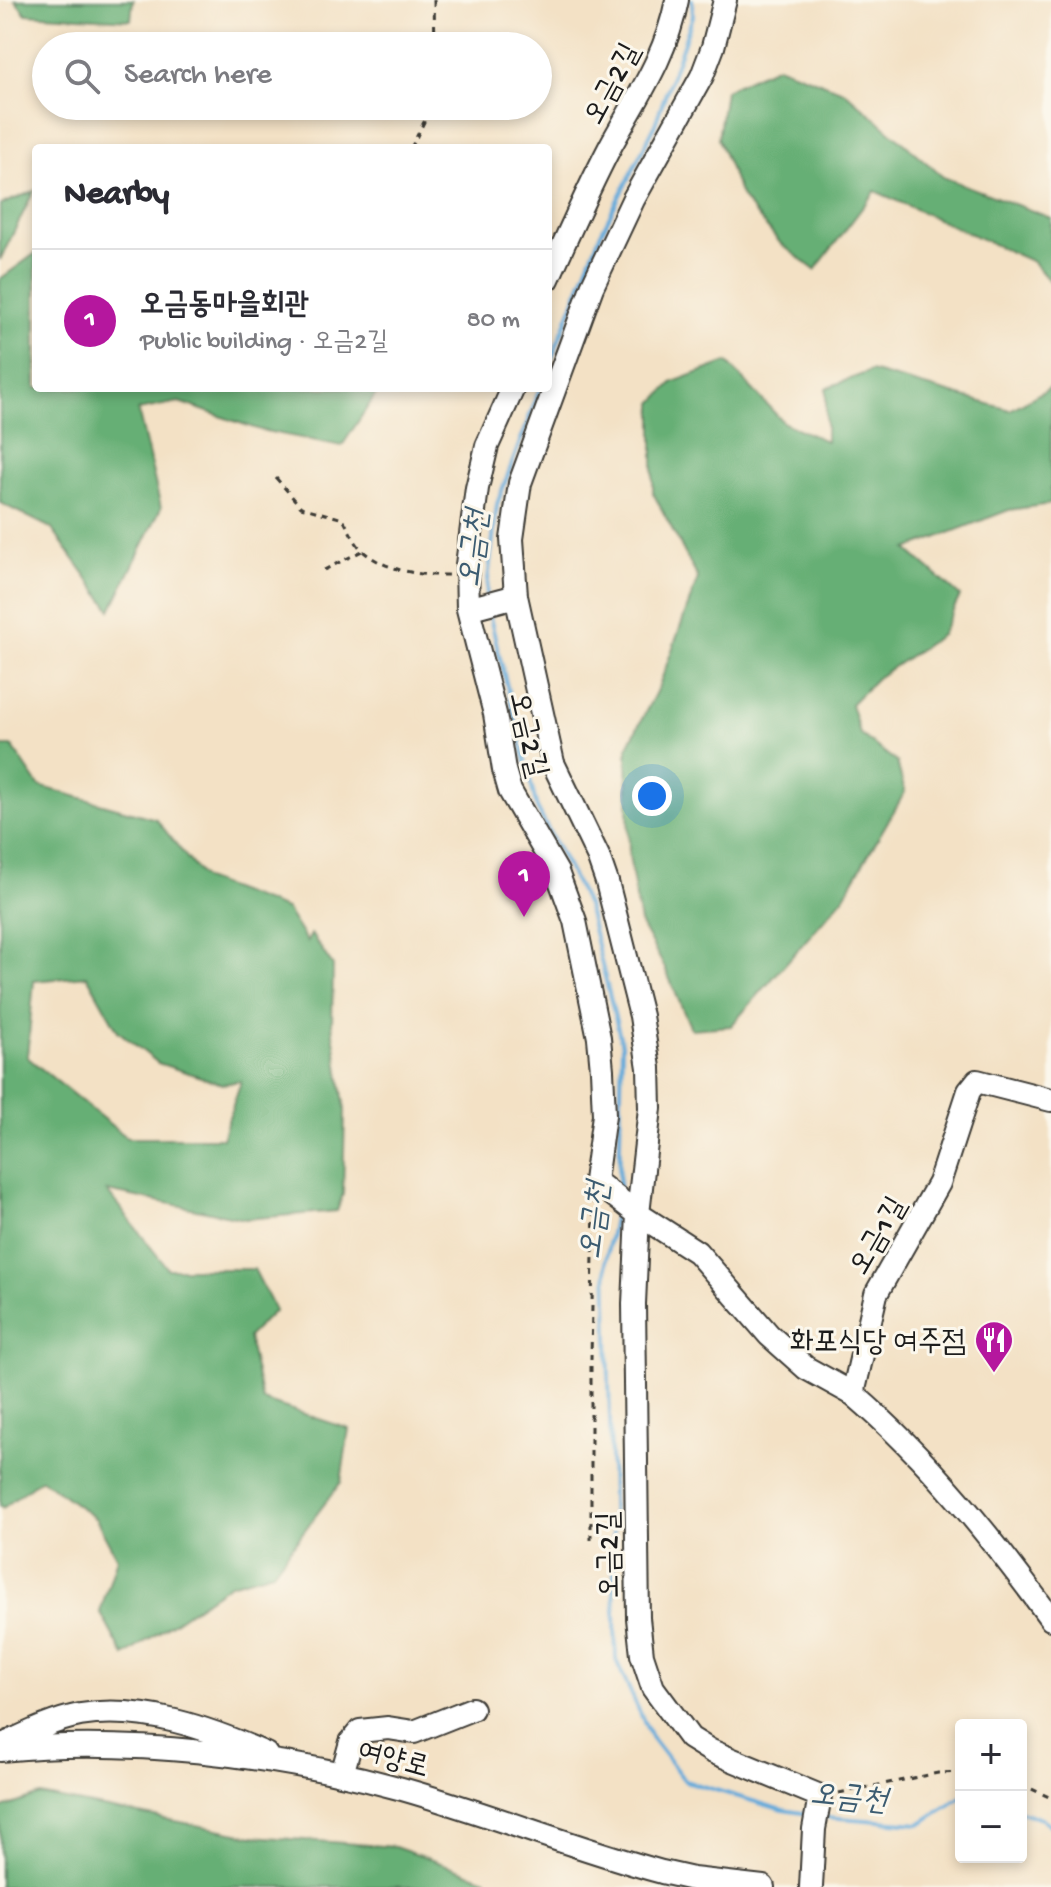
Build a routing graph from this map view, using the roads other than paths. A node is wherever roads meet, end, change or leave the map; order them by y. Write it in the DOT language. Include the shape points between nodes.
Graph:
graph roads {
  1 [pos="677,0"];
  2 [pos="725,0"];
  3 [pos="552,270"];
  4 [pos="511,392"];
  5 [pos="516,596"];
  6 [pos="468,609"];
  7 [pos="1051,1100"];
  8 [pos="638,1214"];
  9 [pos="853,1394"];
  10 [pos="1051,1619"];
  11 [pos="472,1709"];
  12 [pos="0,1748"];
  13 [pos="288,1765"];
  14 [pos="342,1774"];
  15 [pos="753,1887"];
  16 [pos="811,1887"];
  1 -- 3 [label="street, 오금2길" via="659,60 603,160"];
  2 -- 5 [label="street, 오금2길" via="702,76 592,287 530,454 513,526"];
  4 -- 6 [label="street, 오금2길" via="482,466 466,574"];
  5 -- 6 [label="street"];
  5 -- 8 [label="street, 오금2길" via="553,763 598,856 641,1016 650,1108"];
  6 -- 8 [label="street, 오금2길" via="510,791 557,872 575,921 602,1070 604,1115 595,1181"];
  7 -- 9 [label="street, 오금1길" via="977,1081 969,1091 939,1183 876,1294"];
  8 -- 9 [label="street" via="697,1252 769,1335 806,1368"];
  8 -- 16 [label="street, 오금2길" via="634,1304 642,1655 653,1688 700,1746 820,1796"];
  9 -- 10 [label="street" via="948,1488"];
  11 -- 14 [label="street" via="414,1732 360,1731 351,1742"];
  12 -- 13 [label="street, 여양로" via="121,1747"];
  12 -- 13 [label="street" via="77,1716 121,1713 193,1726"];
  13 -- 14 [label="street, 여양로"];
  14 -- 15 [label="street, 여양로" via="440,1800 630,1863"];
}
